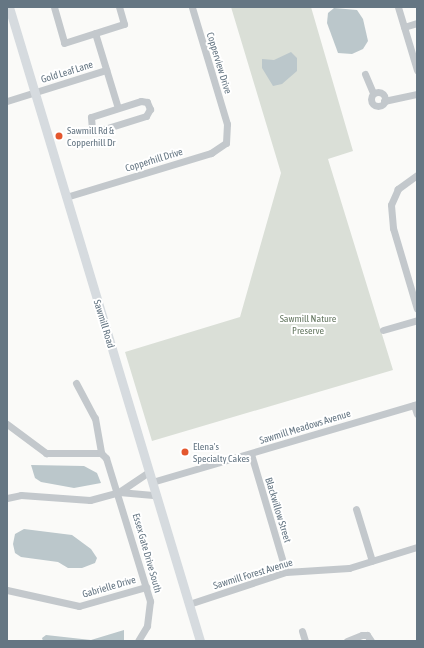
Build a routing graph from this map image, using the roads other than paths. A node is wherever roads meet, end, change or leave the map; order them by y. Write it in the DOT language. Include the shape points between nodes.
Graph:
graph roads {
  1 [pos="9,7"];
  2 [pos="54,7"];
  3 [pos="119,7"];
  4 [pos="192,7"];
  5 [pos="398,7"];
  6 [pos="417,23"];
  7 [pos="404,27"];
  8 [pos="95,33"];
  9 [pos="106,70"];
  10 [pos="417,70"];
  11 [pos="365,74"];
  12 [pos="34,92"];
  13 [pos="373,93"];
  14 [pos="417,94"];
  15 [pos="7,101"];
  16 [pos="384,101"];
  17 [pos="118,108"];
  18 [pos="227,124"];
  19 [pos="417,175"];
  20 [pos="66,197"];
  21 [pos="417,309"];
  22 [pos="417,320"];
  23 [pos="383,330"];
  24 [pos="76,383"];
  25 [pos="416,405"];
  26 [pos="417,414"];
  27 [pos="7,424"];
  28 [pos="101,453"];
  29 [pos="251,454"];
  30 [pos="149,472"];
  31 [pos="152,482"];
  32 [pos="119,492"];
  33 [pos="156,495"];
  34 [pos="7,498"];
  35 [pos="356,509"];
  36 [pos="417,547"];
  37 [pos="372,560"];
  38 [pos="286,572"];
  39 [pos="146,587"];
  40 [pos="7,590"];
  41 [pos="189,604"];
  42 [pos="302,631"];
  43 [pos="138,641"];
  44 [pos="200,641"];
  45 [pos="305,641"];
  46 [pos="347,641"];
  47 [pos="371,641"];
  1 -- 12 [label="main road, Sawmill Road"];
  2 -- 8 [label="street" via="64,43"];
  3 -- 8 [label="street" via="124,24"];
  4 -- 18 [label="street, Copperview Drive"];
  5 -- 7 [label="street"];
  6 -- 7 [label="street"];
  7 -- 10 [label="street"];
  8 -- 9 [label="street, Gold Leaf Lane"];
  9 -- 12 [label="street, Gold Leaf Lane"];
  9 -- 17 [label="street, Gold Leaf Lane"];
  11 -- 13 [label="street"];
  12 -- 15 [label="street, Gold Leaf Lane"];
  12 -- 20 [label="main road, Sawmill Road"];
  13 -- 16 [label="street" via="382,93"];
  13 -- 16 [label="street" via="373,104 380,106"];
  14 -- 16 [label="street"];
  17 -- 17 [label="street" via="91,117 94,131 146,116 150,109 145,100"];
  18 -- 20 [label="street, Copperhill Drive" via="226,143 220,150"];
  19 -- 21 [label="street" via="398,189 391,205 393,228"];
  20 -- 30 [label="main road, Sawmill Road"];
  22 -- 23 [label="street"];
  24 -- 28 [label="street, Essex Gate Drive South" via="95,418"];
  25 -- 26 [label="street"];
  25 -- 29 [label="street, Sawmill Meadows Avenue"];
  27 -- 28 [label="street" via="46,453"];
  28 -- 32 [label="street, Essex Gate Drive South"];
  29 -- 31 [label="street, Sawmill Meadows Avenue"];
  29 -- 38 [label="street, Blackwillow Street"];
  30 -- 31 [label="main road, Sawmill Road"];
  30 -- 32 [label="street"];
  31 -- 33 [label="main road, Sawmill Road"];
  32 -- 33 [label="street"];
  32 -- 34 [label="street" via="90,500 22,495"];
  32 -- 39 [label="street, Essex Gate Drive South"];
  33 -- 41 [label="main road, Sawmill Road"];
  35 -- 37 [label="street"];
  36 -- 37 [label="street, Sawmill Forest Avenue"];
  37 -- 38 [label="street, Sawmill Forest Avenue" via="337,569"];
  38 -- 41 [label="street, Sawmill Forest Avenue"];
  39 -- 40 [label="street, Gabrielle Drive" via="79,606"];
  39 -- 43 [label="street, Essex Gate Drive South" via="151,611"];
  41 -- 44 [label="main road, Sawmill Road"];
  42 -- 45 [label="street"];
  46 -- 47 [label="street" via="367,635"];
}
